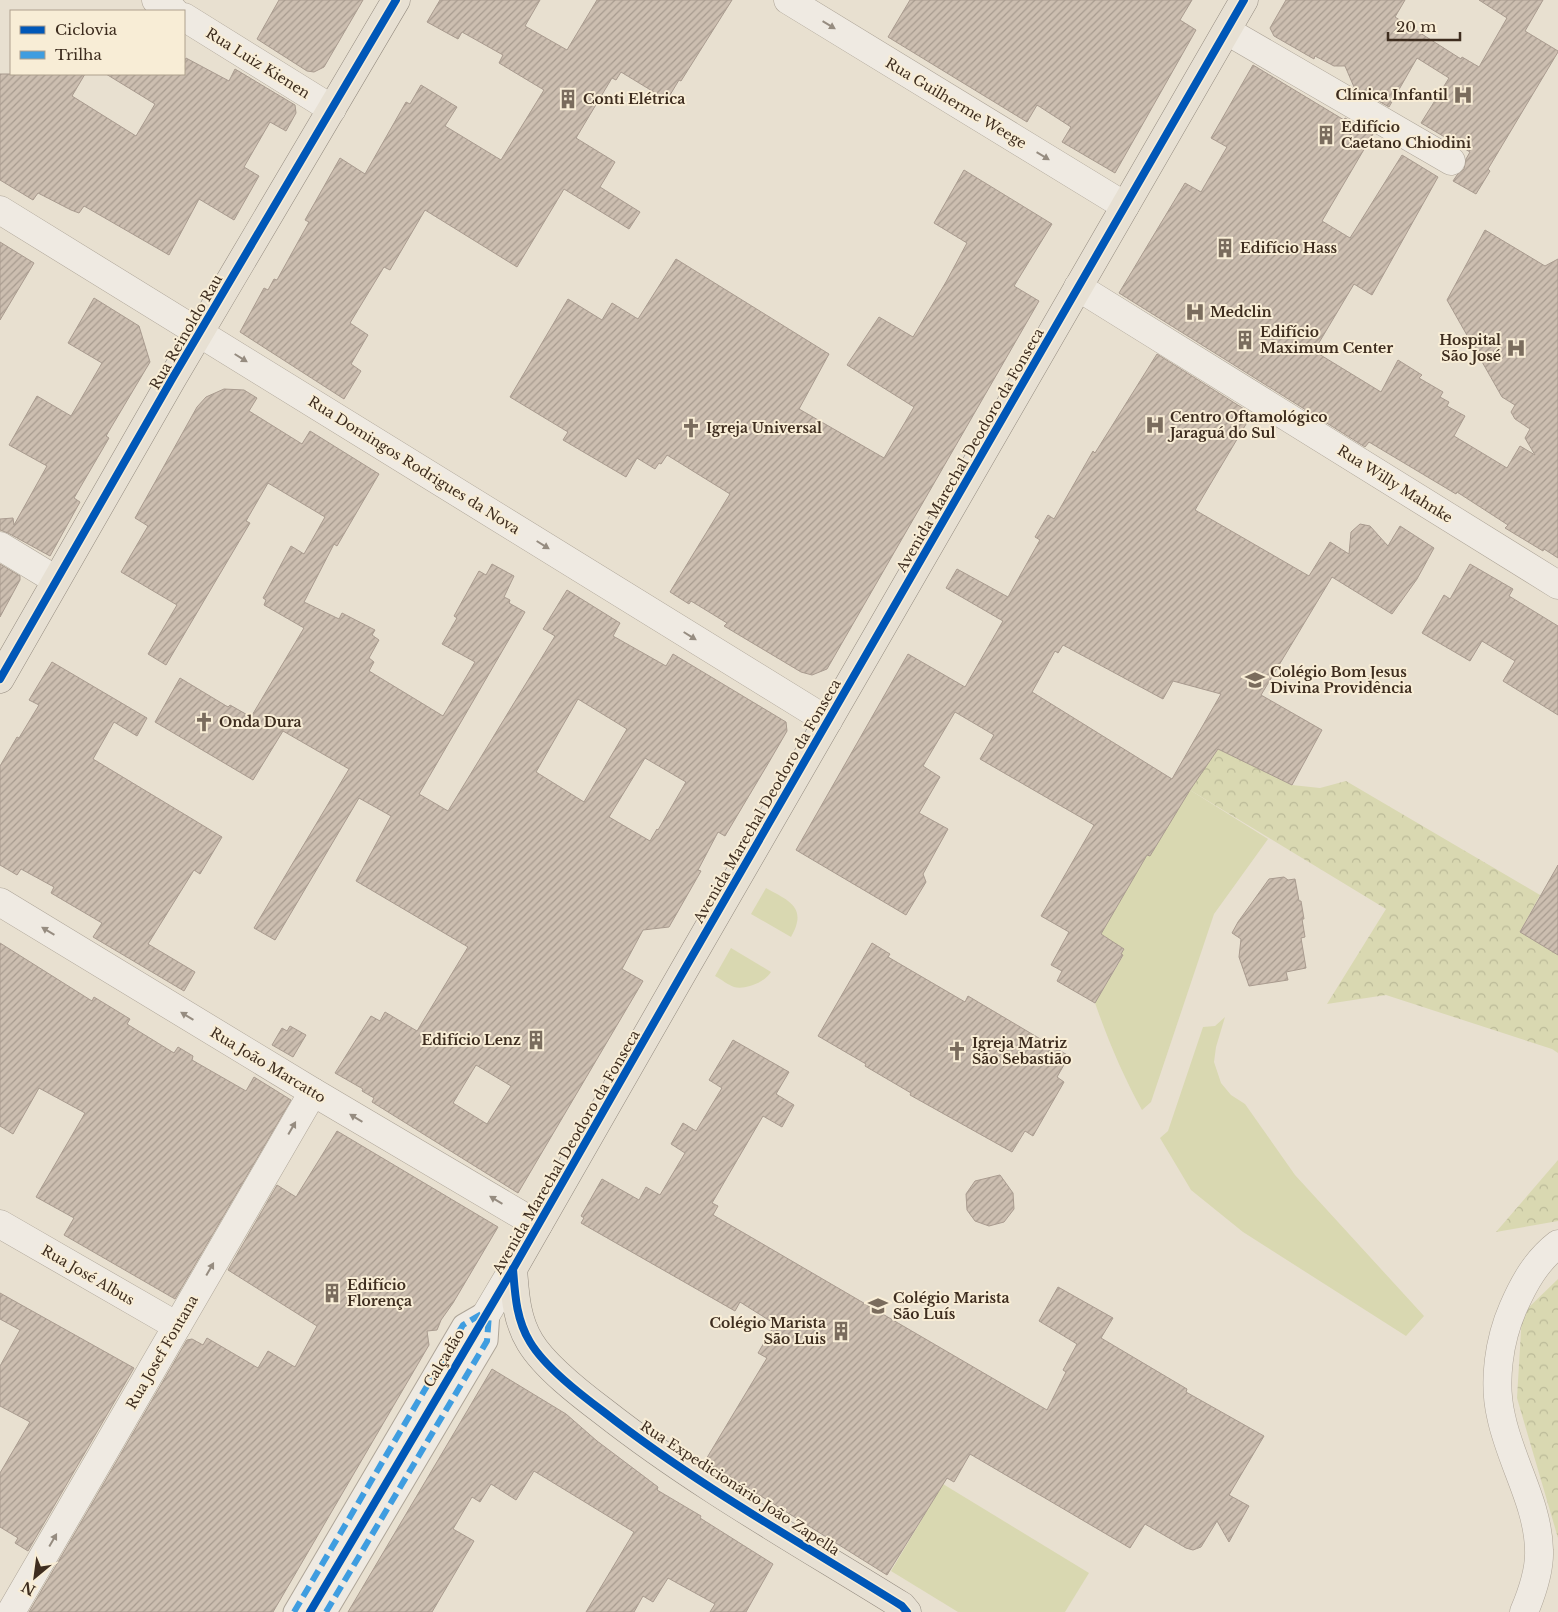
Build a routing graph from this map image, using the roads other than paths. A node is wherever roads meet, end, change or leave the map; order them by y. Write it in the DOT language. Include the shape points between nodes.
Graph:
graph roads {
  1 [pos="156,0"];
  2 [pos="396,0"];
  3 [pos="788,0"];
  4 [pos="1244,0"];
  5 [pos="172,10"];
  6 [pos="185,18"];
  7 [pos="1227,31"];
  8 [pos="332,109"];
  9 [pos="1451,161"];
  10 [pos="1125,206"];
  11 [pos="0,210"];
  12 [pos="1078,287"];
  13 [pos="200,333"];
  14 [pos="0,546"];
  15 [pos="56,580"];
  16 [pos="1558,585"];
  17 [pos="0,679"];
  18 [pos="828,722"];
  19 [pos="0,902"];
  20 [pos="313,1092"];
  21 [pos="538,1226"];
  22 [pos="3,1233"];
  23 [pos="1558,1244"];
  24 [pos="514,1269"];
  25 [pos="489,1310"];
  26 [pos="177,1326"];
  27 [pos="908,1610"];
  28 [pos="11,1612"];
  29 [pos="294,1612"];
  30 [pos="310,1612"];
  31 [pos="326,1612"];
  32 [pos="1524,1612"];
  1 -- 5 [label="street"];
  2 -- 8 [label="main road, Rua Reinoldo Rau"];
  3 -- 10 [label="street, Rua Guilherme Weege, one-way"];
  4 -- 7 [label="main road, Avenida Marechal Deodoro da Fonseca"];
  6 -- 8 [label="street, Rua Luiz Kienen"];
  7 -- 9 [label="street"];
  7 -- 10 [label="main road, Avenida Marechal Deodoro da Fonseca"];
  8 -- 13 [label="main road, Rua Reinoldo Rau"];
  10 -- 12 [label="main road, Avenida Marechal Deodoro da Fonseca"];
  11 -- 13 [label="street, Rua Domingos Rodrigues da Nova"];
  12 -- 16 [label="street, Rua Willy Mahnke"];
  12 -- 18 [label="main road, Avenida Marechal Deodoro da Fonseca"];
  13 -- 15 [label="main road, Rua Reinoldo Rau"];
  13 -- 18 [label="street, Rua Domingos Rodrigues da Nova, one-way"];
  14 -- 15 [label="street"];
  15 -- 17 [label="main road, Rua Reinoldo Rau"];
  18 -- 21 [label="main road, Avenida Marechal Deodoro da Fonseca"];
  20 -- 19 [label="street, Rua João Marcatto, one-way"];
  21 -- 20 [label="street, Rua João Marcatto, one-way"];
  26 -- 20 [label="street, Rua Josef Fontana, one-way"];
  21 -- 24 [label="main road, Avenida Marechal Deodoro da Fonseca"];
  22 -- 26 [label="street, Rua José Albus"];
  23 -- 32 [label="street" via="1547,1252 1524,1282 1500,1348 1500,1415 1536,1522 1540,1551 1537,1573"];
  24 -- 25 [label="street, Avenida Marechal Deodoro da Fonseca"];
  24 -- 27 [label="main road, Rua Expedicionário João Zapella" via="516,1306 530,1342 546,1362 587,1399 671,1461"];
  25 -- 29 [label="street, Calçadão" via="463,1325"];
  25 -- 30 [label="street, Avenida Marechal Deodoro da Fonseca"];
  25 -- 31 [label="street, Calçadão" via="487,1341"];
  28 -- 26 [label="street, Rua Josef Fontana, one-way"];
}
